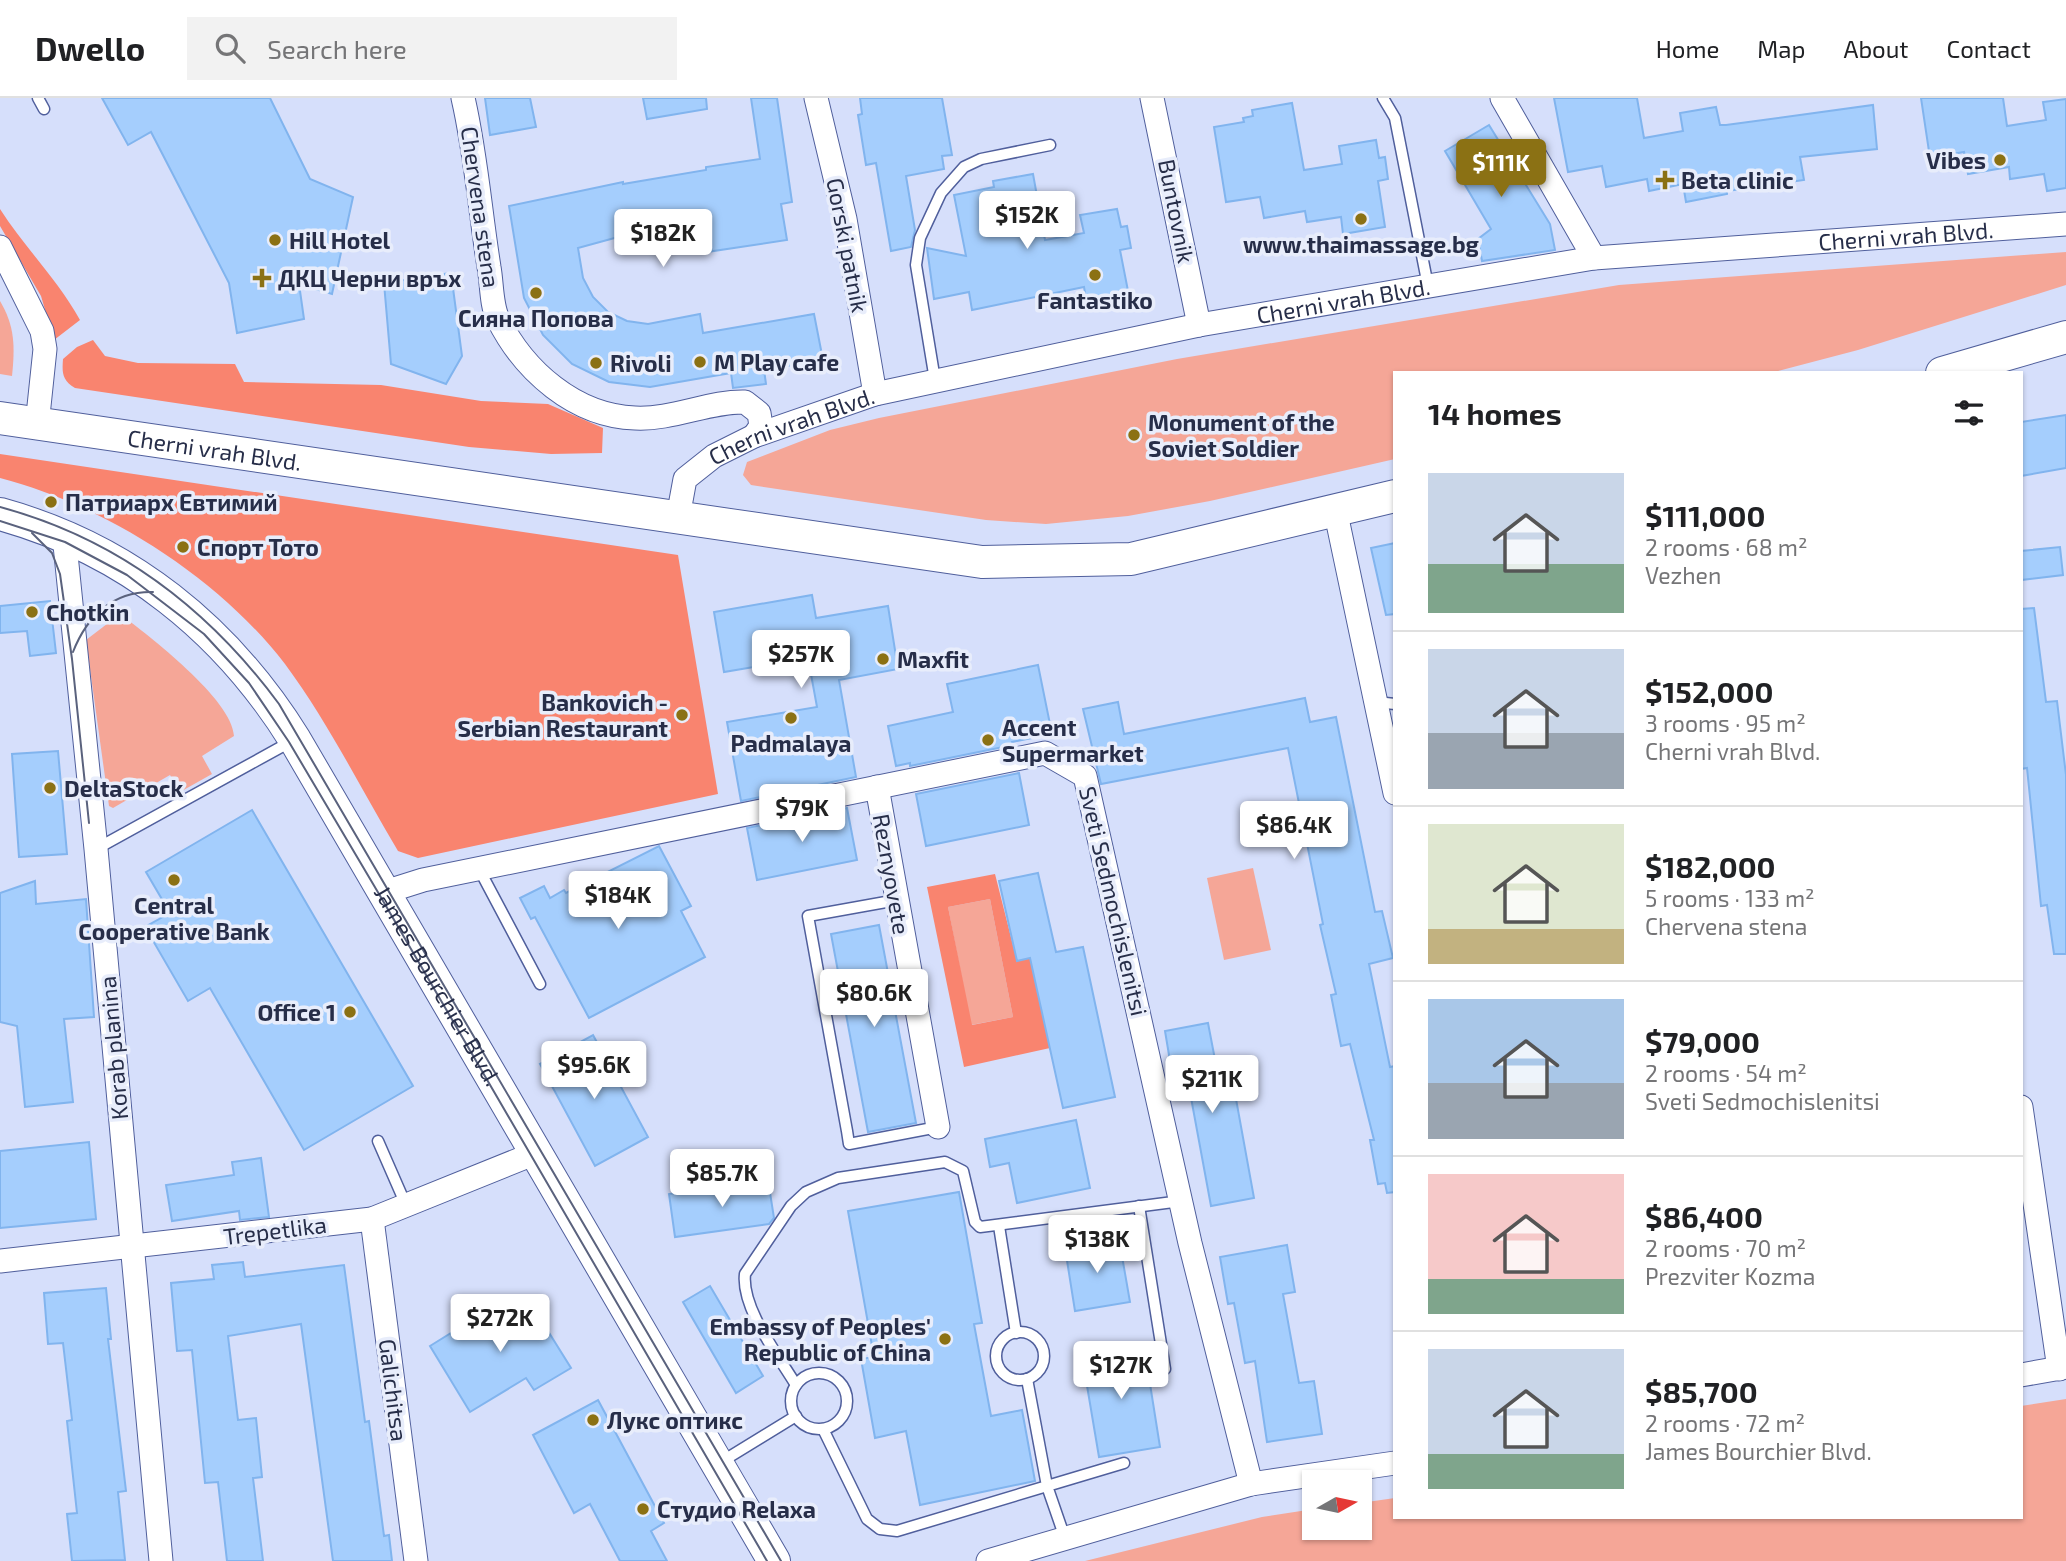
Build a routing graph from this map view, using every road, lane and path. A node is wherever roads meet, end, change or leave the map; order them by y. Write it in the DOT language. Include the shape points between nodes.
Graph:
graph roads {
  1 [pos="38,98"];
  2 [pos="463,98"];
  3 [pos="816,98"];
  4 [pos="1152,98"];
  5 [pos="1383,98"];
  6 [pos="1502,98"];
  7 [pos="44,109"];
  8 [pos="1050,145"];
  9 [pos="2066,224"];
  10 [pos="0,247"];
  11 [pos="1594,258"];
  12 [pos="1428,286"];
  13 [pos="1199,326"];
  14 [pos="2066,337"];
  15 [pos="1949,371"];
  16 [pos="935,380"];
  17 [pos="875,394"];
  18 [pos="0,418"];
  19 [pos="37,425"];
  20 [pos="754,436"];
  21 [pos="1393,496"];
  22 [pos="1335,509"];
  23 [pos="0,513"];
  24 [pos="678,517"];
  25 [pos="64,535"];
  26 [pos="1385,703"];
  27 [pos="295,740"];
  28 [pos="1393,775"];
  29 [pos="877,787"];
  30 [pos="96,849"];
  31 [pos="479,869"];
  32 [pos="384,892"];
  33 [pos="897,900"];
  34 [pos="540,984"];
  35 [pos="2023,1120"];
  36 [pos="938,1127"];
  37 [pos="378,1141"];
  38 [pos="538,1152"];
  39 [pos="1181,1200"];
  40 [pos="406,1205"];
  41 [pos="1139,1206"];
  42 [pos="372,1219"];
  43 [pos="999,1226"];
  44 [pos="130,1248"];
  45 [pos="0,1261"];
  46 [pos="1016,1333"];
  47 [pos="2062,1368"];
  48 [pos="1165,1369"];
  49 [pos="2023,1375"];
  50 [pos="1027,1379"];
  51 [pos="796,1385"];
  52 [pos="796,1416"];
  53 [pos="823,1429"];
  54 [pos="1124,1463"];
  55 [pos="1393,1463"];
  56 [pos="718,1464"];
  57 [pos="1251,1484"];
  58 [pos="1047,1486"];
  59 [pos="1065,1538"];
  60 [pos="161,1561"];
  61 [pos="416,1561"];
  62 [pos="774,1561"];
  63 [pos="988,1561"];
  1 -- 7 [label="lane"];
  2 -- 20 [label="street, Chervena stena" via="497,318 534,372 580,404 622,416 681,414 745,402 760,413 761,426"];
  3 -- 17 [label="street, Gorski patnik" via="845,219"];
  4 -- 13 [label="street, Buntovnik"];
  5 -- 12 [label="lane" via="1395,118"];
  6 -- 11 [label="street"];
  8 -- 16 [label="lane" via="981,159 964,167 941,193 920,238 916,265"];
  9 -- 11 [label="street, Cherni vrah Blvd."];
  10 -- 19 [label="street" via="42,331 45,349"];
  11 -- 12 [label="street, Cherni vrah Blvd."];
  12 -- 13 [label="street, Cherni vrah Blvd."];
  13 -- 16 [label="street, Cherni vrah Blvd."];
  14 -- 15 [label="main road"];
  16 -- 17 [label="street, Cherni vrah Blvd."];
  17 -- 20 [label="street, Cherni vrah Blvd."];
  18 -- 19 [label="main road, Cherni vrah Blvd."];
  19 -- 24 [label="main road, Cherni vrah Blvd."];
  20 -- 24 [label="street, Cherni vrah Blvd." via="714,456 685,479"];
  21 -- 22 [label="main road, Cherni vrah Blvd."];
  22 -- 24 [label="main road, Cherni vrah Blvd." via="1131,558 1059,562 982,562"];
  22 -- 26 [label="street"];
  23 -- 25 [label="main road, James Bourchier Blvd."];
  25 -- 27 [label="main road, James Bourchier Blvd." via="134,572 199,622 254,679"];
  25 -- 30 [label="street, Korab planina"];
  26 -- 28 [label="street"];
  27 -- 30 [label="lane"];
  27 -- 32 [label="main road, James Bourchier Blvd."];
  29 -- 31 [label="street, Sveti Sedmochislenitsi"];
  29 -- 33 [label="street, Reznyovete"];
  29 -- 39 [label="street, Sveti Sedmochislenitsi" via="1045,753 1085,776"];
  30 -- 44 [label="street, Korab planina"];
  31 -- 32 [label="street, Sveti Sedmochislenitsi"];
  31 -- 34 [label="lane"];
  32 -- 38 [label="main road, James Bourchier Blvd."];
  33 -- 36 [label="street, Reznyovete"];
  33 -- 36 [label="lane" via="808,916 844,1118 849,1144"];
  35 -- 47 [label="street"];
  37 -- 40 [label="lane"];
  38 -- 40 [label="street, Trepetlika"];
  38 -- 56 [label="main road, James Bourchier Blvd."];
  39 -- 41 [label="lane"];
  39 -- 57 [label="street, Sveti Sedmochislenitsi"];
  40 -- 42 [label="street, Trepetlika"];
  41 -- 43 [label="lane"];
  41 -- 48 [label="lane"];
  42 -- 44 [label="street, Trepetlika"];
  42 -- 61 [label="street, Galichitsa"];
  43 -- 46 [label="lane"];
  43 -- 51 [label="lane" via="980,1227 975,1222 963,1171 945,1162 838,1178 806,1192 791,1206 745,1274 744,1287 748,1303"];
  44 -- 45 [label="street, Trepetlika"];
  44 -- 60 [label="street, Korab planina"];
  46 -- 50 [label="lane" via="1032,1336 1044,1355 1039,1370"];
  46 -- 50 [label="lane" via="998,1346 997,1361 1011,1379"];
  47 -- 49 [label="street"];
  50 -- 58 [label="lane"];
  51 -- 52 [label="lane" via="791,1403"];
  51 -- 53 [label="lane" via="819,1373 842,1386 844,1412"];
  52 -- 53 [label="lane" via="806,1425"];
  52 -- 56 [label="lane"];
  53 -- 58 [label="lane" via="867,1519 880,1530 897,1531"];
  54 -- 58 [label="lane"];
  55 -- 57 [label="street"];
  56 -- 62 [label="main road, James Bourchier Blvd."];
  57 -- 59 [label="street"];
  58 -- 59 [label="lane"];
  59 -- 63 [label="street"];
}
